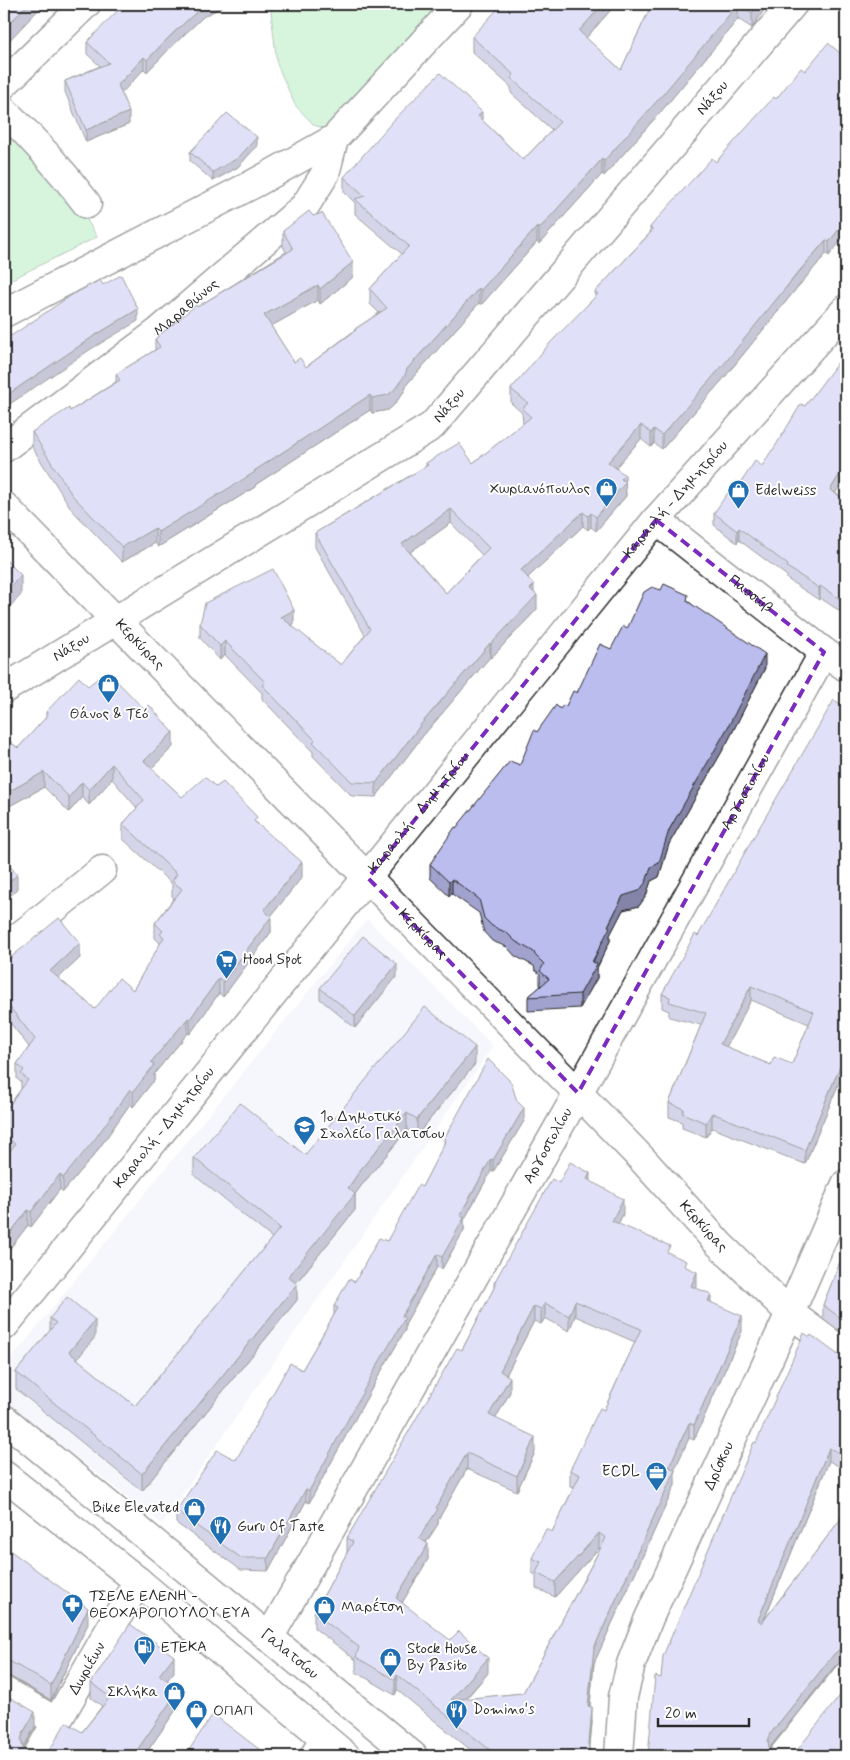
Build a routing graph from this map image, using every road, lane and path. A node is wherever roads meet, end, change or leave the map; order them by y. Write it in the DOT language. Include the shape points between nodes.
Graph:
graph roads {
  1 [pos="86,4"];
  2 [pos="459,4"];
  3 [pos="793,4"];
  4 [pos="4,84"];
  5 [pos="4,112"];
  6 [pos="334,139"];
  7 [pos="87,204"];
  8 [pos="846,309"];
  9 [pos="4,313"];
  10 [pos="4,448"];
  11 [pos="4,506"];
  12 [pos="656,520"];
  13 [pos="114,621"];
  14 [pos="824,652"];
  15 [pos="846,667"];
  16 [pos="4,690"];
  17 [pos="102,870"];
  18 [pos="368,878"];
  19 [pos="4,949"];
  20 [pos="578,1093"];
  21 [pos="846,1184"];
  22 [pos="790,1313"];
  23 [pos="4,1326"];
  24 [pos="846,1355"];
  25 [pos="4,1419"];
  26 [pos="4,1475"];
  27 [pos="138,1582"];
  28 [pos="269,1638"];
  29 [pos="846,1677"];
  30 [pos="4,1691"];
  31 [pos="57,1722"];
  32 [pos="320,1747"];
  33 [pos="37,1756"];
  34 [pos="346,1756"];
  35 [pos="413,1756"];
  36 [pos="619,1756"];
  37 [pos="783,1756"];
  1 -- 4 [label="street"];
  2 -- 6 [label="street, Μαραθώνος"];
  3 -- 13 [label="street, Νάξου" via="432,426"];
  5 -- 7 [label="street" via="65,175"];
  6 -- 9 [label="street, Μαραθώνος"];
  6 -- 10 [label="street, Μαραθώνος" via="325,174 305,206 157,333"];
  8 -- 12 [label="street, Καραολή - Δημητρίου"];
  11 -- 13 [label="street, Κερκύρας"];
  12 -- 14 [label="street, Πασσώβ"];
  12 -- 18 [label="street, Καραολή - Δημητρίου"];
  13 -- 16 [label="street, Νάξου"];
  13 -- 18 [label="street, Κερκύρας"];
  14 -- 15 [label="street, Πασσώβ"];
  14 -- 20 [label="street, Αργοστολίου"];
  17 -- 19 [label="street"];
  18 -- 20 [label="street, Κερκύρας"];
  18 -- 23 [label="street, Καραολή - Δημητρίου"];
  20 -- 22 [label="street, Κερκύρας" via="719,1244"];
  20 -- 28 [label="street, Αργοστολίου"];
  21 -- 22 [label="street, Δρίσκου"];
  22 -- 24 [label="street, Κερκύρας"];
  22 -- 36 [label="street, Δρίσκου" via="649,1618 631,1664 623,1696"];
  25 -- 28 [label="street, Γαλατσίου"];
  26 -- 27 [label="street"];
  27 -- 31 [label="street, Δωριέων"];
  27 -- 32 [label="street"];
  28 -- 35 [label="street, Γαλατσίου"];
  29 -- 37 [label="street"];
  30 -- 31 [label="street"];
  31 -- 33 [label="street, Δωριέων"];
  32 -- 34 [label="street"];
}
